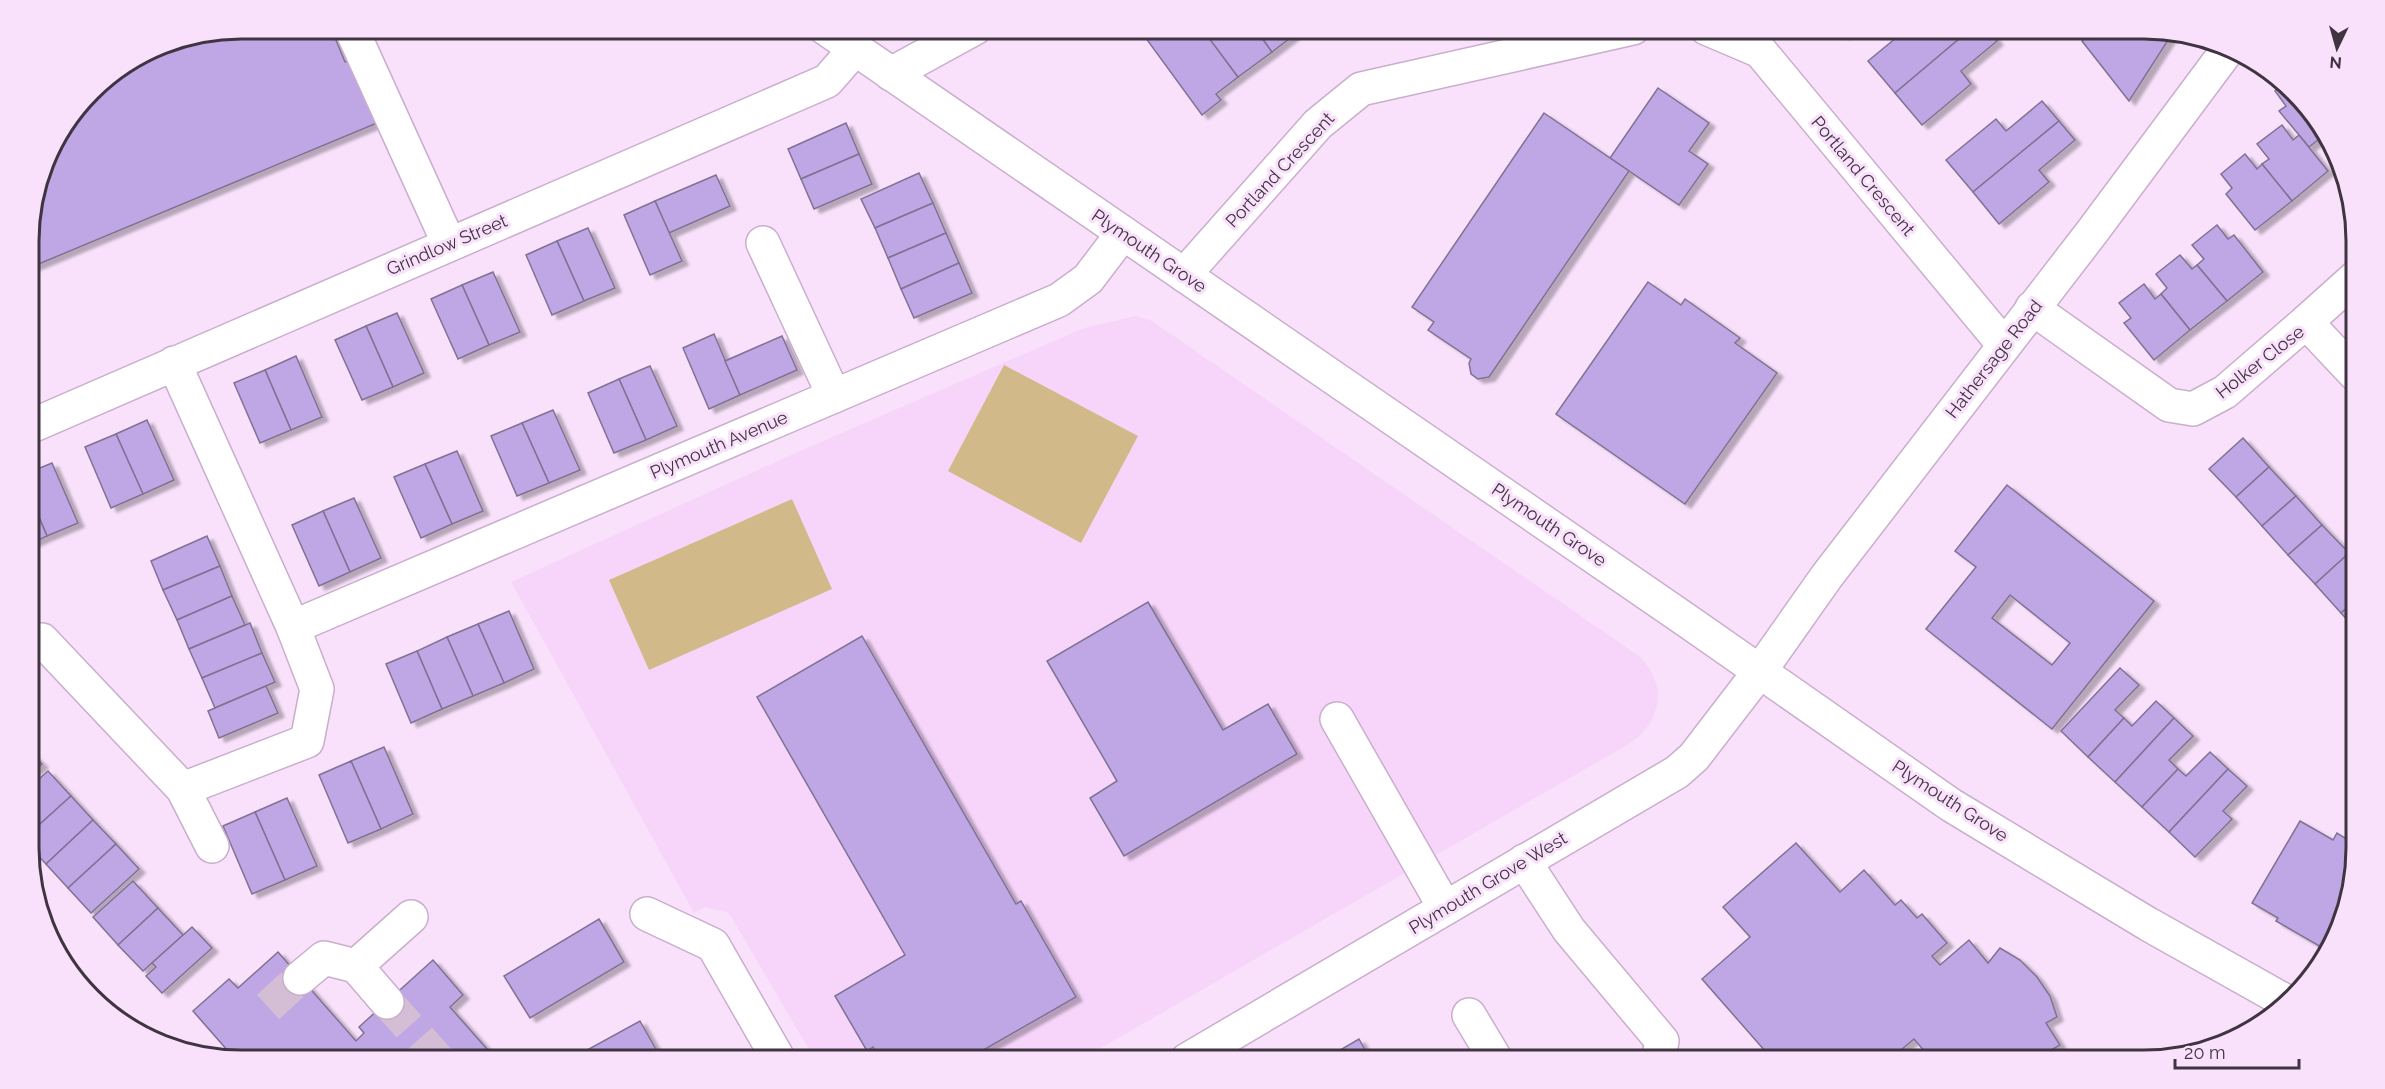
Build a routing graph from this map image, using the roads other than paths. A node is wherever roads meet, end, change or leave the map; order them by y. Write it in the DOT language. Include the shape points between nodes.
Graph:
graph roads {
  1 [pos="356,39"];
  2 [pos="841,39"];
  3 [pos="955,39"];
  4 [pos="1584,39"];
  5 [pos="1732,39"];
  6 [pos="855,49"];
  7 [pos="2224,55"];
  8 [pos="891,74"];
  9 [pos="1123,233"];
  10 [pos="763,243"];
  11 [pos="449,244"];
  12 [pos="1184,275"];
  13 [pos="2346,286"];
  14 [pos="2032,308"];
  15 [pos="2306,322"];
  16 [pos="2004,345"];
  17 [pos="174,363"];
  18 [pos="2346,364"];
  19 [pos="834,396"];
  20 [pos="39,423"];
  21 [pos="292,627"];
  22 [pos="42,640"];
  23 [pos="1760,671"];
  24 [pos="1337,719"];
  25 [pos="183,789"];
  26 [pos="212,846"];
  27 [pos="1524,861"];
  28 [pos="1445,908"];
  29 [pos="647,914"];
  30 [pos="411,917"];
  31 [pos="356,966"];
  32 [pos="300,978"];
  33 [pos="2279,998"];
  34 [pos="387,1002"];
  35 [pos="1469,1015"];
  36 [pos="773,1050"];
  37 [pos="1203,1050"];
  38 [pos="1490,1050"];
  39 [pos="1660,1050"];
  1 -- 11 [label="street"];
  2 -- 6 [label="street, Plymouth Grove"];
  3 -- 8 [label="street"];
  4 -- 12 [label="street, Portland Crescent" via="1361,89 1318,124"];
  5 -- 16 [label="street, Portland Crescent" via="1760,51"];
  6 -- 8 [label="street, Plymouth Grove"];
  6 -- 11 [label="street, Grindlow Street" via="827,81"];
  7 -- 14 [label="street, Hathersage Road"];
  8 -- 9 [label="street, Plymouth Grove"];
  9 -- 12 [label="street, Plymouth Grove"];
  9 -- 19 [label="street, Plymouth Avenue" via="1088,279 1059,300"];
  10 -- 19 [label="street"];
  11 -- 17 [label="street, Grindlow Street"];
  12 -- 23 [label="street, Plymouth Grove"];
  13 -- 15 [label="street"];
  14 -- 15 [label="street, Holker Close" via="2169,405 2193,409 2225,392"];
  14 -- 16 [label="street, Hathersage Road"];
  15 -- 18 [label="street, Holker Close"];
  16 -- 23 [label="street, Hathersage Road" via="1827,576"];
  17 -- 20 [label="street, Grindlow Street"];
  17 -- 21 [label="street"];
  19 -- 21 [label="street, Plymouth Avenue"];
  21 -- 25 [label="street" via="317,690 308,741"];
  22 -- 25 [label="street"];
  23 -- 27 [label="street, Plymouth Grove West" via="1694,757 1677,772"];
  23 -- 33 [label="street, Plymouth Grove" via="1951,805"];
  24 -- 28 [label="street"];
  25 -- 26 [label="street"];
  27 -- 28 [label="street, Plymouth Grove West"];
  27 -- 39 [label="street" via="1569,930 1662,1041"];
  28 -- 37 [label="street, Plymouth Grove West"];
  29 -- 36 [label="street" via="713,945"];
  30 -- 31 [label="street"];
  31 -- 32 [label="street" via="324,958"];
  31 -- 34 [label="street"];
  35 -- 38 [label="street"];
}
